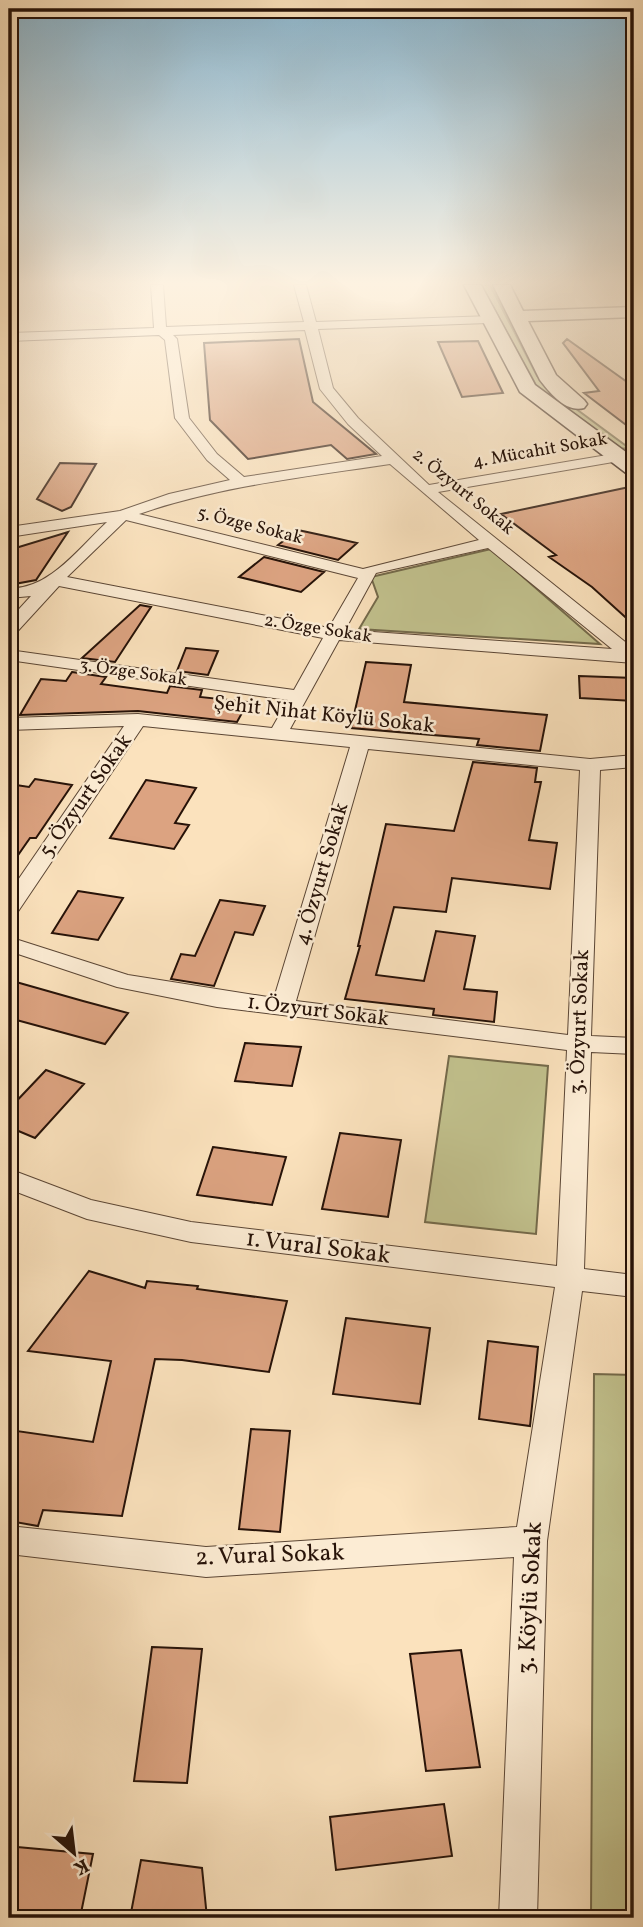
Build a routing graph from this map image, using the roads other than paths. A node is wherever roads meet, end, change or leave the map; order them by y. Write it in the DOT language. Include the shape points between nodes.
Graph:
graph roads {
  1 [pos="176,375"];
  2 [pos="323,375"];
  3 [pos="520,375"];
  4 [pos="546,375"];
  5 [pos="613,428"];
  6 [pos="392,460"];
  7 [pos="629,460"];
  8 [pos="240,482"];
  9 [pos="426,490"];
  10 [pos="123,515"];
  11 [pos="9,532"];
  12 [pos="494,542"];
  13 [pos="367,575"];
  14 [pos="55,580"];
  15 [pos="9,593"];
  16 [pos="9,630"];
  17 [pos="336,635"];
  18 [pos="9,655"];
  19 [pos="633,657"];
  20 [pos="300,696"];
  21 [pos="138,720"];
  22 [pos="9,724"];
  23 [pos="279,732"];
  24 [pos="361,741"];
  25 [pos="634,761"];
  26 [pos="590,765"];
  27 [pos="9,908"];
  28 [pos="9,944"];
  29 [pos="283,1006"];
  30 [pos="579,1044"];
  31 [pos="634,1046"];
  32 [pos="9,1179"];
  33 [pos="570,1280"];
  34 [pos="634,1286"];
  35 [pos="9,1540"];
  36 [pos="531,1541"];
  37 [pos="518,1918"];
  1 -- 8 [label="street" via="182,418 212,457"];
  2 -- 6 [label="street, 2. Özyurt Sokak" via="327,389"];
  3 -- 7 [label="street" via="527,388"];
  4 -- 5 [label="street" via="557,389"];
  6 -- 8 [label="street"];
  6 -- 9 [label="street, 2. Özyurt Sokak"];
  7 -- 9 [label="street, 4. Mücahit Sokak"];
  8 -- 10 [label="street"];
  9 -- 12 [label="street, 2. Özyurt Sokak"];
  10 -- 11 [label="street"];
  10 -- 13 [label="street, 5. Özge Sokak"];
  10 -- 14 [label="street"];
  12 -- 13 [label="street" via="370,570"];
  12 -- 19 [label="street, 2. Özyurt Sokak"];
  13 -- 17 [label="street"];
  14 -- 15 [label="street" via="22,594"];
  14 -- 16 [label="street"];
  14 -- 17 [label="street, 2. Özge Sokak"];
  17 -- 19 [label="street, 2. Özge Sokak"];
  17 -- 20 [label="street"];
  18 -- 20 [label="street, 3. Özge Sokak"];
  20 -- 23 [label="street"];
  21 -- 22 [label="street, Şehit Nihat Köylü Sokak"];
  21 -- 23 [label="street, Şehit Nihat Köylü Sokak"];
  21 -- 27 [label="street, 5. Özyurt Sokak"];
  23 -- 24 [label="street, Şehit Nihat Köylü Sokak"];
  24 -- 26 [label="street, Şehit Nihat Köylü Sokak"];
  24 -- 29 [label="street, 4. Özyurt Sokak"];
  25 -- 26 [label="street, Şehit Nihat Köylü Sokak"];
  26 -- 30 [label="street, 3. Özyurt Sokak"];
  28 -- 29 [label="street, 1. Özyurt Sokak" via="125,982"];
  29 -- 30 [label="street, 1. Özyurt Sokak"];
  30 -- 31 [label="street, 1. Özyurt Sokak"];
  30 -- 33 [label="street, 3. Özyurt Sokak"];
  32 -- 33 [label="street, 1. Vural Sokak" via="87,1209 191,1232"];
  33 -- 34 [label="street, 1. Vural Sokak"];
  33 -- 36 [label="street, 3. Köylü Sokak"];
  35 -- 36 [label="street, 2. Vural Sokak" via="206,1562"];
  36 -- 37 [label="street, 3. Köylü Sokak"];
}
